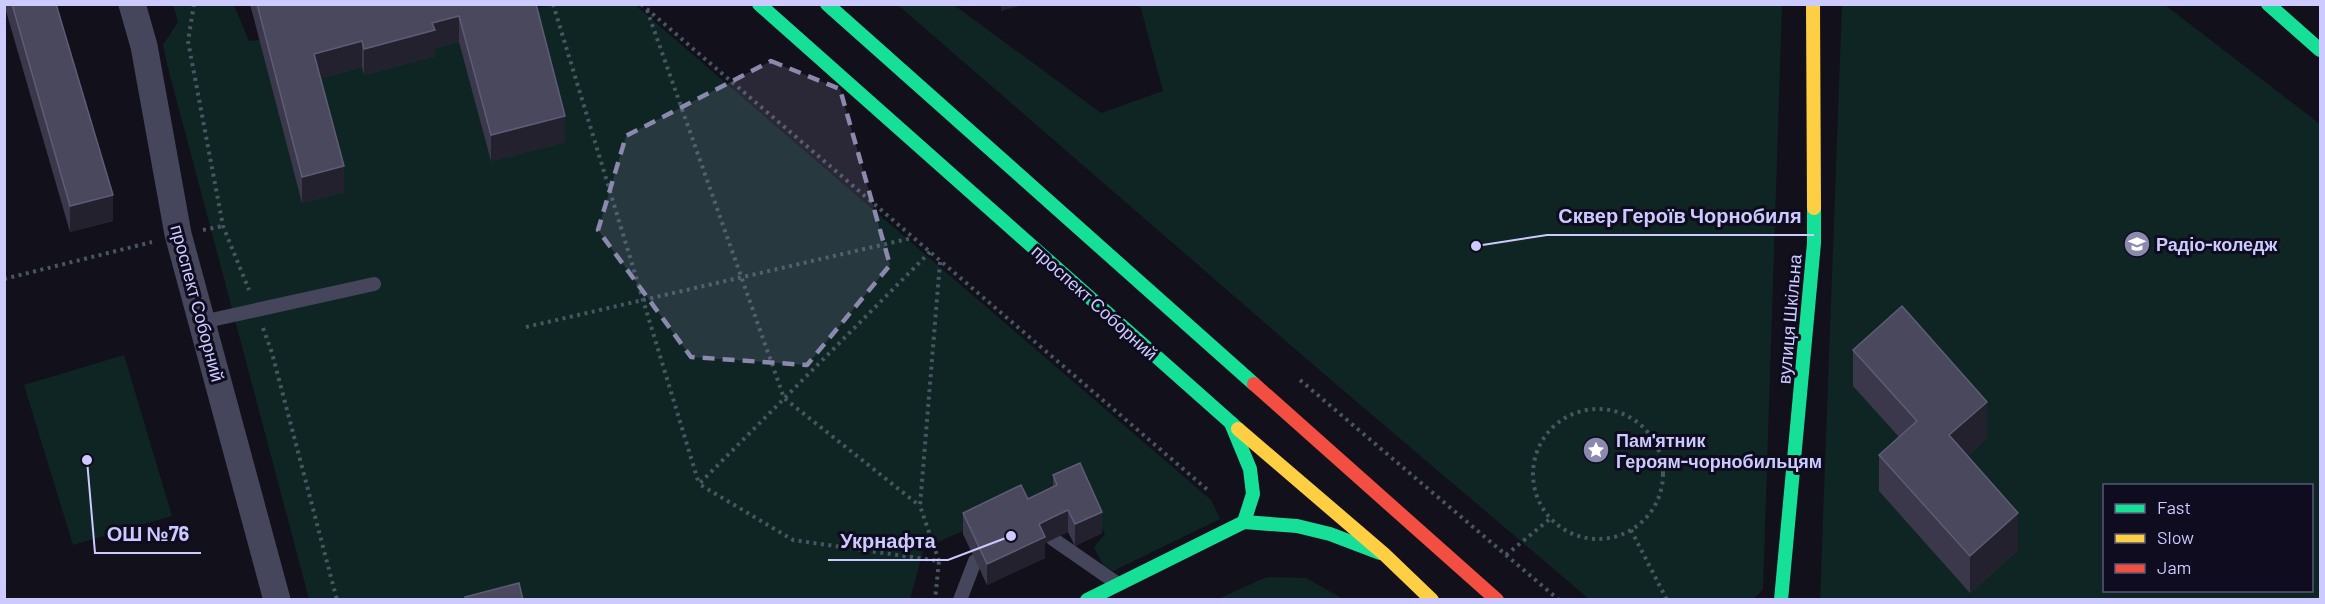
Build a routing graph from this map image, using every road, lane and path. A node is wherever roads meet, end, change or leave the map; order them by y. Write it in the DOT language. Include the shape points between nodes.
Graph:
graph roads {
  1 [pos="132,4"];
  2 [pos="553,4"];
  3 [pos="641,4"];
  4 [pos="759,4"];
  5 [pos="827,4"];
  6 [pos="1813,4"];
  7 [pos="2268,4"];
  8 [pos="647,9"];
  9 [pos="2320,50"];
  10 [pos="178,234"];
  11 [pos="913,237"];
  12 [pos="930,252"];
  13 [pos="940,261"];
  14 [pos="741,277"];
  15 [pos="4,279"];
  16 [pos="374,284"];
  17 [pos="643,300"];
  18 [pos="202,322"];
  19 [pos="526,327"];
  20 [pos="784,399"];
  21 [pos="1231,423"];
  22 [pos="699,484"];
  23 [pos="1209,492"];
  24 [pos="920,506"];
  25 [pos="1551,518"];
  26 [pos="1244,522"];
  27 [pos="1631,530"];
  28 [pos="1053,539"];
  29 [pos="1384,555"];
  30 [pos="1506,555"];
  31 [pos="939,561"];
  32 [pos="975,561"];
  33 [pos="1118,584"];
  34 [pos="277,600"];
  35 [pos="935,600"];
  36 [pos="960,600"];
  37 [pos="1087,600"];
  38 [pos="1432,600"];
  39 [pos="1497,600"];
  40 [pos="1667,600"];
  41 [pos="1781,600"];
  1 -- 10 [label="street, проспект Соборний" via="144,46"];
  2 -- 17 [label="path"];
  3 -- 8 [label="path"];
  4 -- 21 [label="main road, проспект Соборний"];
  5 -- 39 [label="main road"];
  6 -- 41 [label="main road, вулиця Шкільна" via="1814,243"];
  7 -- 9 [label="main road"];
  8 -- 11 [label="path"];
  8 -- 14 [label="path"];
  10 -- 15 [label="path"];
  10 -- 18 [label="street, проспект Соборний"];
  11 -- 12 [label="path"];
  11 -- 14 [label="path"];
  12 -- 13 [label="path"];
  12 -- 20 [label="path"];
  13 -- 23 [label="path"];
  13 -- 24 [label="path"];
  14 -- 17 [label="path"];
  14 -- 20 [label="path"];
  16 -- 18 [label="lane"];
  17 -- 19 [label="path"];
  17 -- 22 [label="path"];
  18 -- 34 [label="street, проспект Соборний"];
  20 -- 22 [label="path"];
  20 -- 24 [label="path"];
  21 -- 26 [label="main road" via="1250,469 1253,494"];
  21 -- 29 [label="main road, проспект Соборний"];
  22 -- 31 [label="path" via="793,540"];
  24 -- 31 [label="path"];
  25 -- 27 [label="path" via="1574,534 1593,539"];
  25 -- 27 [label="path" via="1535,489 1533,469 1538,449 1566,417 1587,410 1610,410 1631,417 1648,432 1660,451 1664,473 1660,495 1650,515"];
  25 -- 30 [label="path"];
  26 -- 29 [label="main road" via="1301,525"];
  26 -- 33 [label="main road"];
  27 -- 40 [label="path"];
  28 -- 33 [label="lane"];
  29 -- 38 [label="main road, проспект Соборний"];
  31 -- 35 [label="path"];
  32 -- 36 [label="lane"];
  33 -- 37 [label="main road"];
}
